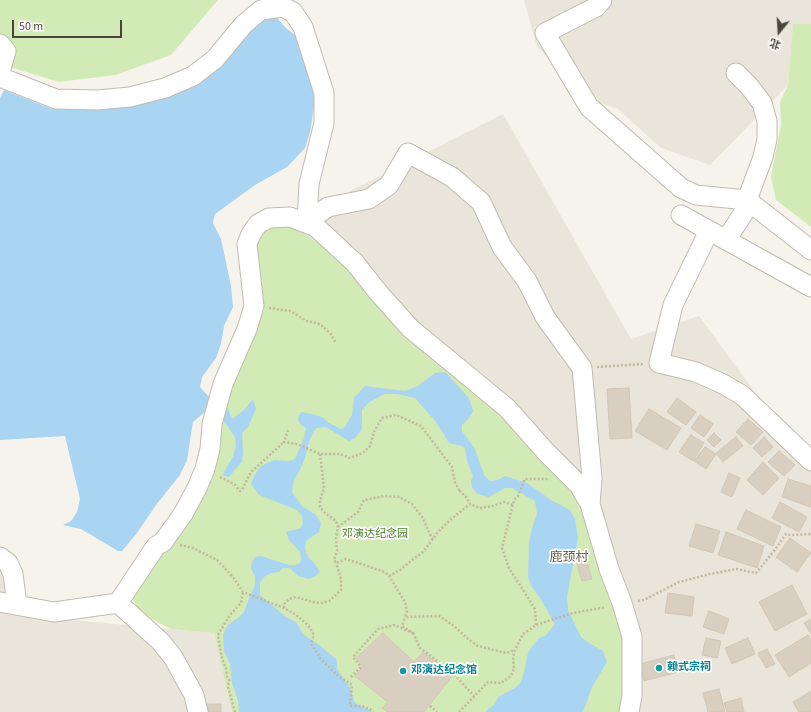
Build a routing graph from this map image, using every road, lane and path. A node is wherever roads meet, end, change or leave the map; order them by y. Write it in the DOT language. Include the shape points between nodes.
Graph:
graph roads {
  1 [pos="602,0"];
  2 [pos="0,44"];
  3 [pos="0,72"];
  4 [pos="736,73"];
  5 [pos="0,77"];
  6 [pos="749,202"];
  7 [pos="681,216"];
  8 [pos="307,223"];
  9 [pos="709,231"];
  10 [pos="726,240"];
  11 [pos="811,250"];
  12 [pos="811,288"];
  13 [pos="254,306"];
  14 [pos="336,343"];
  15 [pos="658,363"];
  16 [pos="582,368"];
  17 [pos="288,430"];
  18 [pos="284,442"];
  19 [pos="320,454"];
  20 [pos="811,461"];
  21 [pos="205,469"];
  22 [pos="524,479"];
  23 [pos="470,504"];
  24 [pos="590,504"];
  25 [pos="513,505"];
  26 [pos="338,527"];
  27 [pos="811,534"];
  28 [pos="433,540"];
  29 [pos="163,542"];
  30 [pos="0,557"];
  31 [pos="336,562"];
  32 [pos="389,576"];
  33 [pos="243,592"];
  34 [pos="118,603"];
  35 [pos="622,603"];
  36 [pos="8,604"];
  37 [pos="284,608"];
  38 [pos="405,617"];
  39 [pos="536,625"];
  40 [pos="413,633"];
  41 [pos="515,650"];
  42 [pos="351,678"];
  43 [pos="474,696"];
  44 [pos="430,706"];
  45 [pos="198,712"];
  46 [pos="234,712"];
  47 [pos="373,712"];
  48 [pos="437,712"];
  49 [pos="459,712"];
  50 [pos="629,712"];
  1 -- 6 [label="street" via="596,7 546,33 589,107 681,188 696,195"];
  2 -- 3 [label="street" via="6,51"];
  4 -- 6 [label="street" via="762,103 767,121 763,157"];
  5 -- 8 [label="street" via="56,99 97,100 130,97 165,88 193,76 215,59 244,24 261,10 283,7 293,12 303,27 324,93 324,123 308,184"];
  6 -- 10 [label="street"];
  6 -- 11 [label="street"];
  7 -- 9 [label="street"];
  8 -- 13 [label="street" via="290,217 268,218 258,224 251,234 247,244"];
  8 -- 16 [label="street" via="328,207 369,200 389,185 408,154 452,177 481,202 502,247 527,281 545,317"];
  8 -- 24 [label="street" via="316,227 355,262 410,328 507,408 579,485"];
  9 -- 10 [label="street"];
  9 -- 15 [label="street" via="673,305"];
  10 -- 12 [label="street"];
  13 -- 14 [label="path" via="290,311 307,321 320,324"];
  13 -- 21 [label="street" via="223,384 212,424"];
  15 -- 16 [label="path"];
  15 -- 20 [label="street" via="696,372 742,395"];
  16 -- 24 [label="street" via="592,478"];
  17 -- 18 [label="path"];
  18 -- 19 [label="path" via="297,444"];
  18 -- 21 [label="path" via="251,472 240,491 234,484"];
  19 -- 23 [label="path" via="340,454 350,458 362,453 370,446 382,418 396,416 421,426 452,467 454,482"];
  19 -- 26 [label="path" via="324,488 320,507 336,521"];
  21 -- 29 [label="street" via="183,514"];
  22 -- 25 [label="path"];
  23 -- 25 [label="path" via="480,508 504,502"];
  23 -- 28 [label="path" via="438,531"];
  24 -- 35 [label="street"];
  25 -- 39 [label="path" via="502,548 509,568 535,609"];
  26 -- 28 [label="path" via="358,512 364,500 385,496 399,497 412,504 422,517"];
  26 -- 31 [label="path" via="334,560"];
  27 -- 35 [label="path" via="786,534 756,573 737,569 710,574 678,582 644,600"];
  28 -- 32 [label="path" via="423,552"];
  29 -- 33 [label="path" via="193,548 217,560"];
  29 -- 34 [label="street" via="156,546"];
  30 -- 36 [label="street" via="8,563 13,574"];
  31 -- 32 [label="path" via="346,559 380,570"];
  31 -- 37 [label="path" via="341,579 341,590 336,596 323,603 296,597 289,599"];
  32 -- 38 [label="path" via="405,602"];
  33 -- 37 [label="path"];
  33 -- 46 [label="path" via="241,602 218,635"];
  34 -- 36 [label="street" via="54,612"];
  34 -- 45 [label="street" via="161,642 173,657 194,695"];
  35 -- 39 [label="path" via="573,613"];
  35 -- 50 [label="street" via="632,637 632,696"];
  37 -- 47 [label="path" via="308,625 313,633 311,644 321,659 352,685 350,706 362,706"];
  38 -- 40 [label="path" via="402,626"];
  38 -- 41 [label="path" via="439,616 478,646 506,653"];
  39 -- 41 [label="path" via="523,634"];
  40 -- 42 [label="path" via="394,624 378,629 353,657 361,667"];
  40 -- 43 [label="path" via="420,648 452,672"];
  41 -- 43 [label="path" via="511,676 501,683 488,682"];
  43 -- 49 [label="path"];
  44 -- 48 [label="path"];
}
